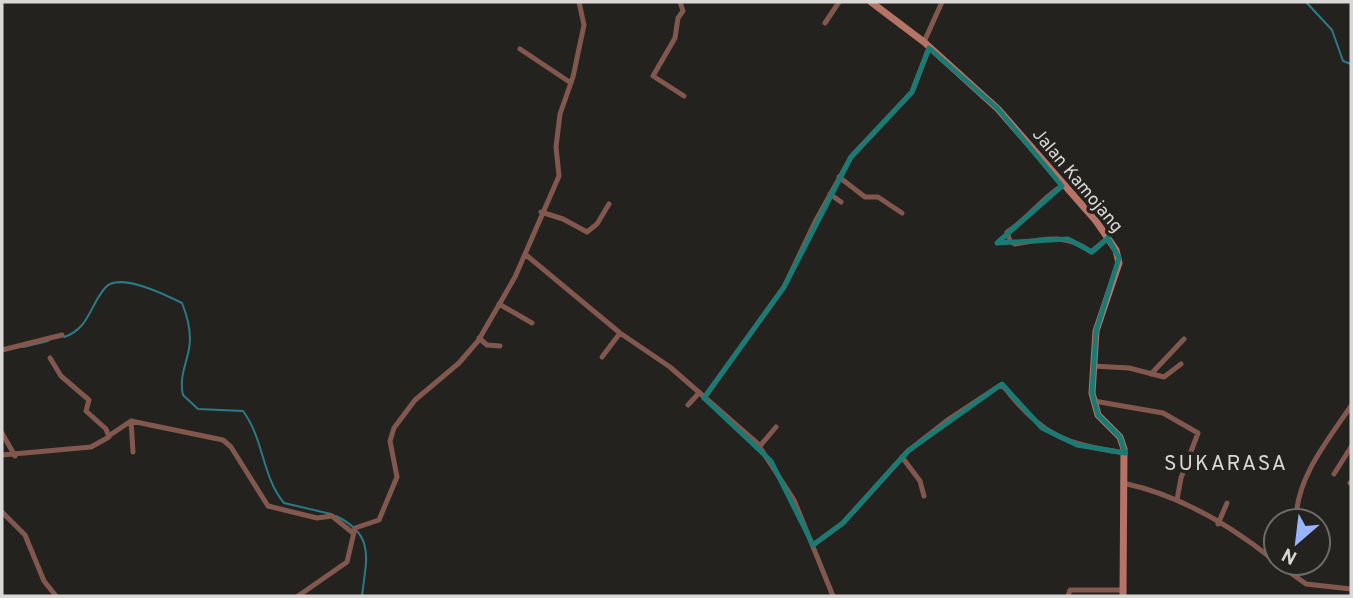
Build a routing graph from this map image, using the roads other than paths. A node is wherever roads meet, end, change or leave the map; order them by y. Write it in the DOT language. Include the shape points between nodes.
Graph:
graph roads {
  1 [pos="579,2"];
  2 [pos="680,2"];
  3 [pos="839,2"];
  4 [pos="871,2"];
  5 [pos="942,2"];
  6 [pos="825,23"];
  7 [pos="927,45"];
  8 [pos="520,49"];
  9 [pos="571,83"];
  10 [pos="684,96"];
  11 [pos="839,177"];
  12 [pos="1062,186"];
  13 [pos="830,194"];
  14 [pos="841,202"];
  15 [pos="609,204"];
  16 [pos="541,212"];
  17 [pos="902,213"];
  18 [pos="1108,238"];
  19 [pos="525,254"];
  20 [pos="499,304"];
  21 [pos="532,323"];
  22 [pos="620,333"];
  23 [pos="62,335"];
  24 [pos="479,338"];
  25 [pos="1184,339"];
  26 [pos="500,346"];
  27 [pos="2,350"];
  28 [pos="602,357"];
  29 [pos="50,358"];
  30 [pos="1181,364"];
  31 [pos="1093,366"];
  32 [pos="1151,374"];
  33 [pos="701,395"];
  34 [pos="1094,401"];
  35 [pos="688,405"];
  36 [pos="1351,406"];
  37 [pos="131,421"];
  38 [pos="776,427"];
  39 [pos="2,433"];
  40 [pos="110,436"];
  41 [pos="760,446"];
  42 [pos="1351,447"];
  43 [pos="133,452"];
  44 [pos="1125,453"];
  45 [pos="2,455"];
  46 [pos="15,456"];
  47 [pos="902,457"];
  48 [pos="1334,474"];
  49 [pos="1123,483"];
  50 [pos="924,496"];
  51 [pos="1177,500"];
  52 [pos="1227,503"];
  53 [pos="1297,507"];
  54 [pos="2,512"];
  55 [pos="1218,524"];
  56 [pos="354,530"];
  57 [pos="813,545"];
  58 [pos="1262,551"];
  59 [pos="1295,577"];
  60 [pos="1351,589"];
  61 [pos="1086,593"];
  62 [pos="1105,593"];
  63 [pos="1123,593"];
  64 [pos="56,596"];
  65 [pos="298,596"];
  66 [pos="833,596"];
  67 [pos="1069,596"];
  1 -- 9 [label="street" via="583,25"];
  2 -- 10 [label="street" via="683,11 675,38 653,76"];
  3 -- 6 [label="street"];
  4 -- 7 [label="main road, Jalan Kamojang"];
  5 -- 7 [label="street"];
  7 -- 11 [label="street" via="912,92 868,137"];
  7 -- 12 [label="main road, Jalan Kamojang" via="998,108"];
  8 -- 9 [label="street"];
  9 -- 16 [label="street" via="559,114 559,174"];
  11 -- 13 [label="street"];
  11 -- 17 [label="street" via="865,197 878,197"];
  12 -- 18 [label="main road, Jalan Kamojang"];
  12 -- 18 [label="street" via="1007,232 1010,241 1076,240 1091,252"];
  13 -- 14 [label="street"];
  13 -- 33 [label="street" via="784,287"];
  15 -- 16 [label="street" via="587,232"];
  16 -- 19 [label="street"];
  18 -- 31 [label="main road, Jalan Kamojang" via="1119,261 1096,331"];
  19 -- 20 [label="street"];
  19 -- 22 [label="street"];
  20 -- 21 [label="street"];
  20 -- 24 [label="street"];
  22 -- 28 [label="street"];
  22 -- 33 [label="street"];
  23 -- 27 [label="street"];
  24 -- 26 [label="street" via="487,345"];
  24 -- 56 [label="street" via="396,424 390,441 395,483 379,520"];
  25 -- 32 [label="street"];
  29 -- 40 [label="street" via="61,376 89,400 86,411"];
  30 -- 32 [label="street" via="1167,376"];
  31 -- 32 [label="street"];
  31 -- 34 [label="main road, Jalan Kamojang"];
  33 -- 35 [label="street"];
  33 -- 41 [label="street"];
  34 -- 44 [label="main road" via="1098,415 1120,437"];
  34 -- 51 [label="street" via="1160,412 1199,434 1188,454"];
  36 -- 53 [label="street" via="1308,474"];
  37 -- 40 [label="street"];
  37 -- 43 [label="street"];
  37 -- 56 [label="street" via="223,440 268,506 317,518 332,516"];
  38 -- 41 [label="street"];
  39 -- 46 [label="street"];
  40 -- 46 [label="street" via="91,447"];
  41 -- 57 [label="street" via="794,500"];
  42 -- 48 [label="street"];
  44 -- 47 [label="street" via="1069,442 1028,416 1000,386"];
  44 -- 49 [label="main road"];
  45 -- 46 [label="street"];
  47 -- 50 [label="street" via="920,481"];
  47 -- 57 [label="street" via="843,523"];
  49 -- 51 [label="street"];
  49 -- 63 [label="main road"];
  51 -- 55 [label="street"];
  52 -- 55 [label="street"];
  54 -- 64 [label="street" via="25,534 44,581"];
  55 -- 58 [label="street"];
  56 -- 65 [label="street" via="348,562"];
  57 -- 66 [label="street"];
  59 -- 60 [label="street" via="1306,584"];
  61 -- 62 [label="street"];
  61 -- 67 [label="street" via="1070,590"];
  62 -- 63 [label="street"];
}
